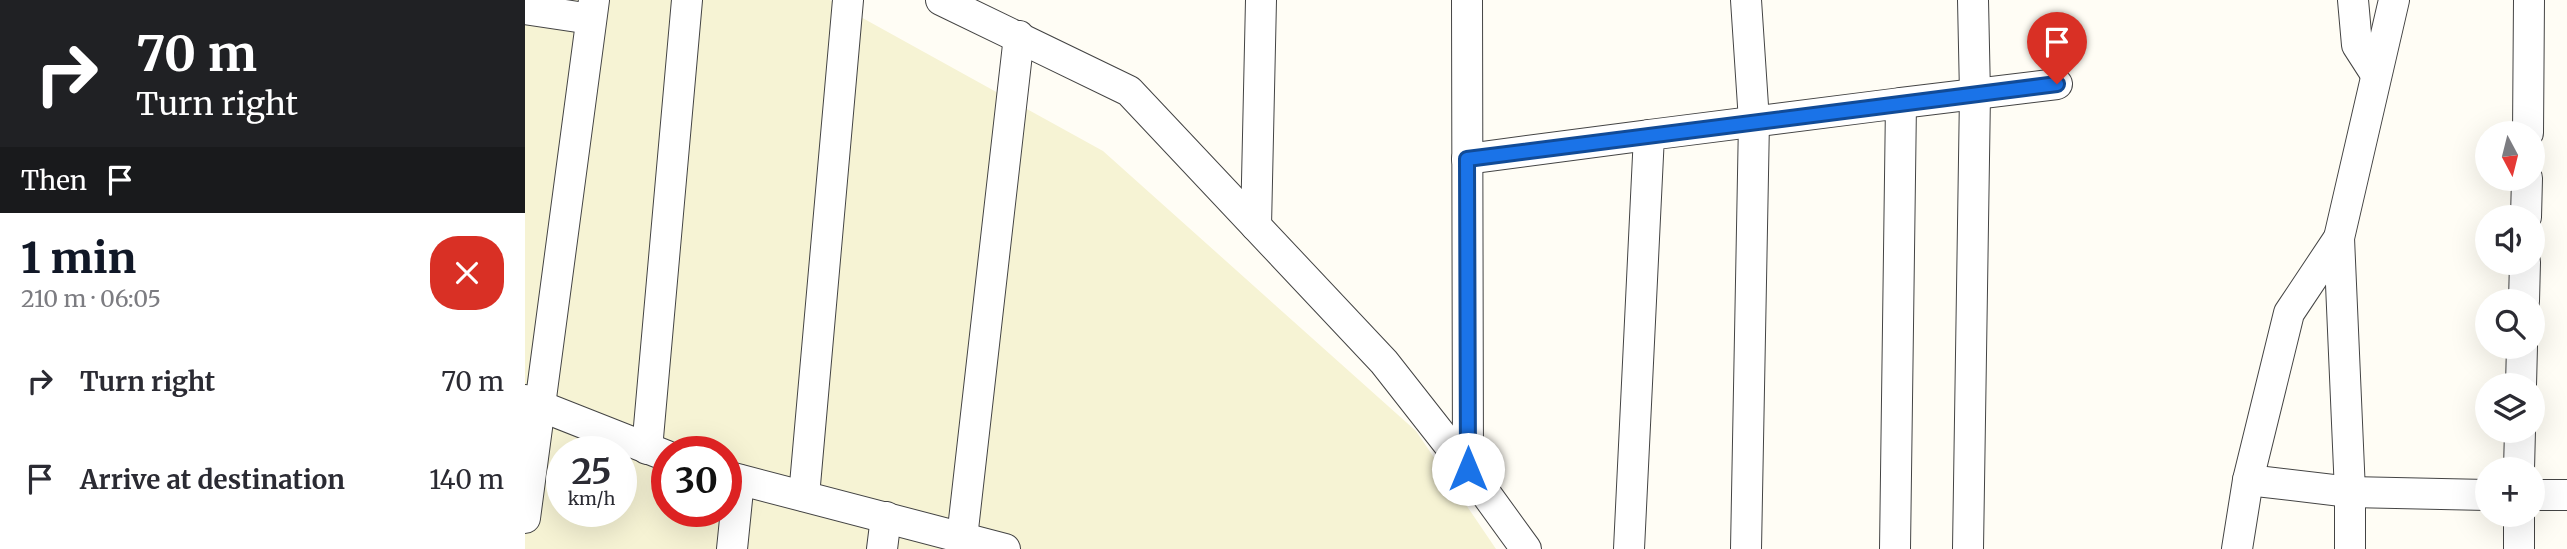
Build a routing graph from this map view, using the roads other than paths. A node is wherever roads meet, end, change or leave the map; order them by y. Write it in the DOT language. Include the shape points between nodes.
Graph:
graph roads {
  1 [pos="687,0"];
  2 [pos="848,0"];
  3 [pos="941,0"];
  4 [pos="1261,0"];
  5 [pos="1467,0"];
  6 [pos="1746,0"];
  7 [pos="1973,0"];
  8 [pos="2354,0"];
  9 [pos="2394,0"];
  10 [pos="2529,0"];
  11 [pos="525,9"];
  12 [pos="593,10"];
  13 [pos="1019,36"];
  14 [pos="2375,73"];
  15 [pos="2057,84"];
  16 [pos="1975,94"];
  17 [pos="1901,103"];
  18 [pos="1754,121"];
  19 [pos="2528,121"];
  20 [pos="1649,135"];
  21 [pos="1467,159"];
  22 [pos="1256,226"];
  23 [pos="2339,238"];
  24 [pos="531,403"];
  25 [pos="658,436"];
  26 [pos="651,450"];
  27 [pos="1468,469"];
  28 [pos="742,480"];
  29 [pos="2248,480"];
  30 [pos="2350,492"];
  31 [pos="2475,495"];
  32 [pos="2545,495"];
  33 [pos="2567,495"];
  34 [pos="804,496"];
  35 [pos="886,517"];
  36 [pos="525,518"];
  37 [pos="732,527"];
  38 [pos="2519,527"];
  39 [pos="963,538"];
  40 [pos="732,549"];
  41 [pos="882,549"];
  42 [pos="1005,549"];
  43 [pos="1526,549"];
  44 [pos="1629,549"];
  45 [pos="1745,549"];
  46 [pos="1895,549"];
  47 [pos="1968,549"];
  48 [pos="2237,549"];
  49 [pos="2350,549"];
  50 [pos="2519,549"];
  1 -- 25 [label="street"];
  2 -- 34 [label="street"];
  3 -- 13 [label="street"];
  4 -- 22 [label="street"];
  5 -- 21 [label="street"];
  6 -- 18 [label="street"];
  7 -- 16 [label="street"];
  8 -- 14 [label="street" via="2357,45"];
  9 -- 14 [label="street"];
  10 -- 19 [label="street"];
  11 -- 12 [label="street"];
  12 -- 24 [label="street"];
  13 -- 22 [label="street" via="1129,91"];
  13 -- 39 [label="street"];
  14 -- 23 [label="street"];
  15 -- 16 [label="street"];
  16 -- 17 [label="street"];
  16 -- 47 [label="street"];
  17 -- 18 [label="street"];
  17 -- 46 [label="street"];
  18 -- 20 [label="street"];
  18 -- 45 [label="street"];
  20 -- 21 [label="street"];
  20 -- 44 [label="street"];
  21 -- 27 [label="street"];
  22 -- 27 [label="street" via="1384,362"];
  23 -- 29 [label="street" via="2289,313"];
  23 -- 30 [label="street"];
  24 -- 26 [label="street"];
  24 -- 36 [label="street"];
  27 -- 43 [label="street"];
  28 -- 34 [label="street"];
  29 -- 30 [label="street"];
  29 -- 48 [label="street"];
  30 -- 31 [label="street"];
  30 -- 49 [label="street"];
  32 -- 33 [label="street"];
  34 -- 35 [label="street"];
  35 -- 39 [label="street"];
  35 -- 41 [label="street"];
  37 -- 40 [label="street"];
  38 -- 50 [label="street"];
  39 -- 42 [label="street"];
}
